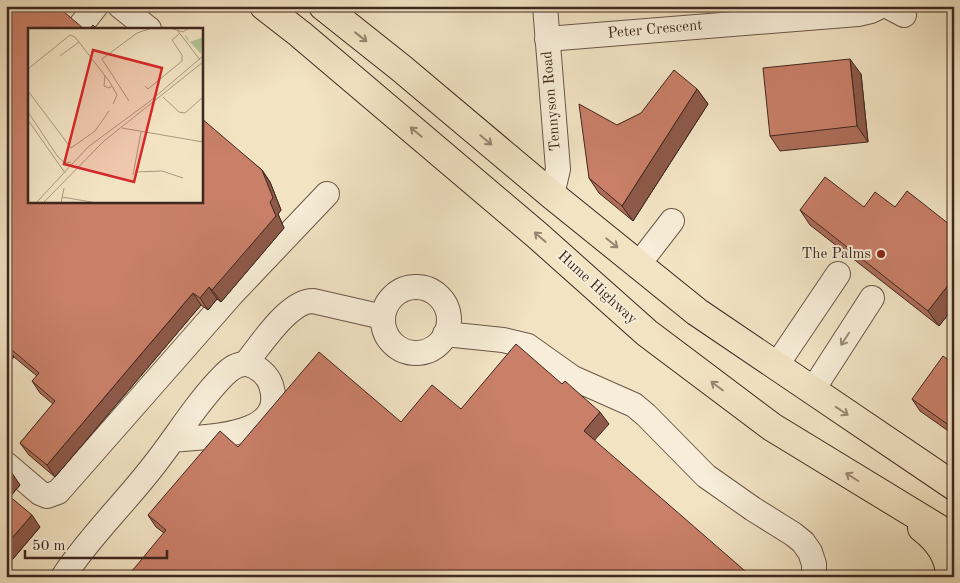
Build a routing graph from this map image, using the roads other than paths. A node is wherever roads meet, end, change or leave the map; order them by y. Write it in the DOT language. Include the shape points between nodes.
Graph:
graph roads {
  1 [pos="96,6"];
  2 [pos="120,6"];
  3 [pos="264,6"];
  4 [pos="323,6"];
  5 [pos="545,6"];
  6 [pos="881,6"];
  7 [pos="81,25"];
  8 [pos="148,28"];
  9 [pos="547,39"];
  10 [pos="327,194"];
  11 [pos="552,195"];
  12 [pos="672,221"];
  13 [pos="638,264"];
  14 [pos="838,274"];
  15 [pos="872,298"];
  16 [pos="383,317"];
  17 [pos="445,334"];
  18 [pos="245,364"];
  19 [pos="776,366"];
  20 [pos="812,391"];
  21 [pos="174,440"];
  22 [pos="6,464"];
  23 [pos="954,486"];
  24 [pos="885,497"];
  25 [pos="954,538"];
  26 [pos="63,577"];
  27 [pos="814,577"];
  28 [pos="950,577"];
  1 -- 7 [label="street"];
  2 -- 8 [label="street"];
  24 -- 3 [label="highway, Hume Highway, one-way" via="772,427 647,333 537,235"];
  4 -- 11 [label="highway, one-way"];
  5 -- 9 [label="street, Tennyson Road"];
  6 -- 9 [label="street, Peter Crescent" via="858,14"];
  9 -- 11 [label="street, Tennyson Road" via="558,169"];
  10 -- 22 [label="street" via="232,294 58,492 46,496 40,493"];
  11 -- 13 [label="highway, one-way"];
  12 -- 13 [label="street"];
  13 -- 19 [label="highway" via="697,312"];
  14 -- 19 [label="street"];
  15 -- 20 [label="street, one-way"];
  16 -- 17 [label="street" via="387,337 396,347 407,352 420,353 432,349"];
  16 -- 17 [label="street" via="389,300 399,292 424,288 444,304 448,316"];
  16 -- 18 [label="street" via="313,301 300,303 287,313"];
  17 -- 27 [label="street" via="528,346 572,378 634,405 706,476 803,542 814,564"];
  18 -- 21 [label="street" via="233,366 223,376"];
  18 -- 21 [label="street" via="258,367 270,381 274,395 272,410 262,422 229,434"];
  19 -- 20 [label="highway"];
  20 -- 23 [label="highway, one-way"];
  21 -- 26 [label="street"];
  24 -- 25 [label="highway, Hume Highway"];
  24 -- 28 [label="highway" via="930,534 944,550"];
}
